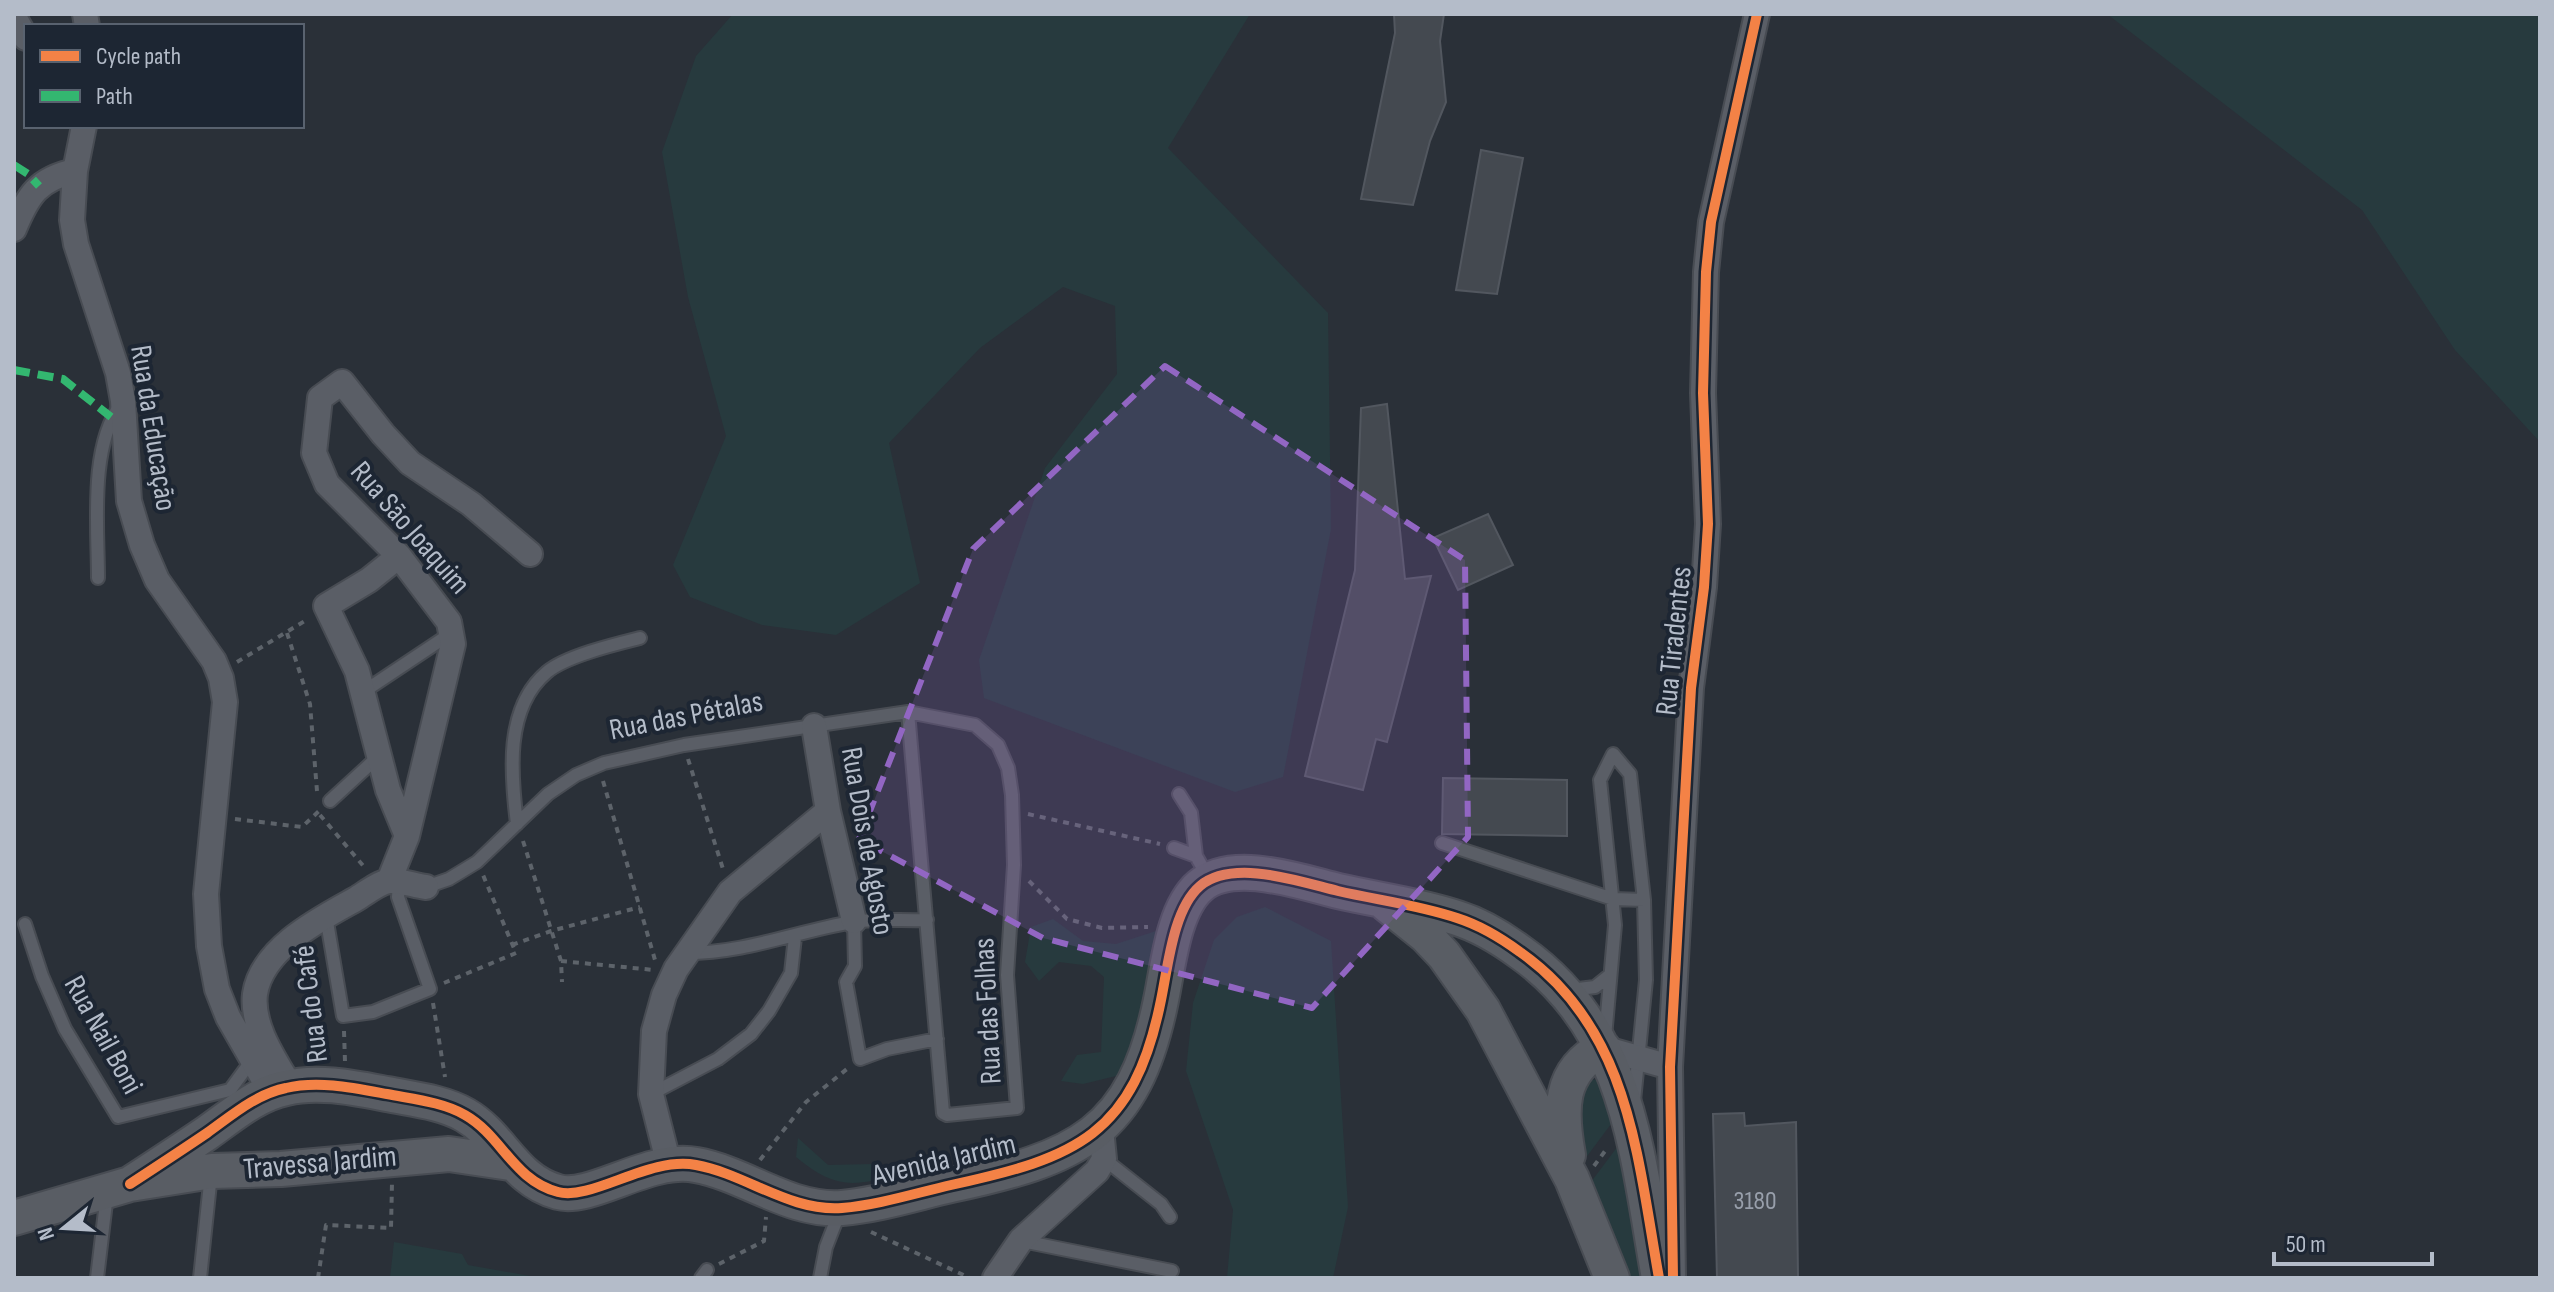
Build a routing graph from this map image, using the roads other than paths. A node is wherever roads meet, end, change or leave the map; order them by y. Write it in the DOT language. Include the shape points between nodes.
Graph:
graph roads {
  1 [pos="1757,14"];
  2 [pos="14,17"];
  3 [pos="24,34"];
  4 [pos="84,128"];
  5 [pos="75,171"];
  6 [pos="14,229"];
  7 [pos="123,401"];
  8 [pos="530,554"];
  9 [pos="399,556"];
  10 [pos="98,578"];
  11 [pos="453,632"];
  12 [pos="640,638"];
  13 [pos="363,692"];
  14 [pos="908,712"];
  15 [pos="814,726"];
  16 [pos="380,755"];
  17 [pos="1179,794"];
  18 [pos="330,801"];
  19 [pos="828,811"];
  20 [pos="517,824"];
  21 [pos="407,836"];
  22 [pos="1442,843"];
  23 [pos="1174,848"];
  24 [pos="1014,865"];
  25 [pos="1203,868"];
  26 [pos="388,884"];
  27 [pos="426,887"];
  28 [pos="1613,899"];
  29 [pos="1644,900"];
  30 [pos="1382,902"];
  31 [pos="326,916"];
  32 [pos="927,920"];
  33 [pos="854,921"];
  34 [pos="25,924"];
  35 [pos="795,937"];
  36 [pos="686,953"];
  37 [pos="1610,975"];
  38 [pos="1565,989"];
  39 [pos="937,1039"];
  40 [pos="1603,1048"];
  41 [pos="1640,1059"];
  42 [pos="252,1060"];
  43 [pos="1670,1067"];
  44 [pos="281,1089"];
  45 [pos="651,1094"];
  46 [pos="1624,1130"];
  47 [pos="205,1135"];
  48 [pos="478,1144"];
  49 [pos="1103,1144"];
  50 [pos="510,1163"];
  51 [pos="669,1165"];
  52 [pos="212,1171"];
  53 [pos="1580,1176"];
  54 [pos="119,1187"];
  55 [pos="1170,1217"];
  56 [pos="14,1218"];
  57 [pos="851,1218"];
  58 [pos="1021,1240"];
  59 [pos="1172,1271"];
  60 [pos="97,1278"];
  61 [pos="200,1278"];
  62 [pos="820,1278"];
  63 [pos="995,1278"];
  64 [pos="1612,1278"];
  65 [pos="1659,1278"];
  66 [pos="1673,1278"];
  1 -- 43 [label="street, Rua Tiradentes" via="1711,222 1706,272 1708,524 1691,688"];
  2 -- 3 [label="street"];
  4 -- 5 [label="street, Rua da Educação"];
  5 -- 6 [label="street" via="39,186"];
  5 -- 7 [label="street, Rua da Educação" via="76,244"];
  7 -- 10 [label="lane" via="111,417 103,447"];
  7 -- 42 [label="street, Rua da Educação" via="129,501 142,545 157,580 217,668 225,702 206,894 209,946 222,1003"];
  8 -- 9 [label="street, Rua São Joaquim" via="471,504 410,463 342,382 320,398 317,464 327,484"];
  9 -- 11 [label="street, Rua São Joaquim"];
  9 -- 13 [label="street" via="326,606"];
  11 -- 13 [label="lane"];
  11 -- 21 [label="street, Rua São Joaquim"];
  12 -- 20 [label="lane" via="600,648 548,671 527,697 514,735 511,778"];
  13 -- 16 [label="street"];
  14 -- 15 [label="lane, Rua das Pétalas"];
  14 -- 24 [label="lane, Rua das Pétalas" via="975,725 998,745 1008,768"];
  14 -- 32 [label="lane, Rua das Folhas"];
  15 -- 19 [label="street, Rua Dois de Agosto"];
  15 -- 20 [label="lane, Rua das Pétalas" via="684,745 599,766 548,794"];
  16 -- 18 [label="lane"];
  16 -- 21 [label="street"];
  17 -- 25 [label="lane" via="1191,813"];
  19 -- 33 [label="street, Rua Dois de Agosto"];
  19 -- 36 [label="street" via="730,892"];
  20 -- 27 [label="lane, Rua das Pétalas" via="477,862"];
  21 -- 26 [label="street, Rua São Joaquim"];
  22 -- 28 [label="lane"];
  23 -- 25 [label="lane"];
  24 -- 39 [label="lane, Rua das Folhas" via="1007,975 1019,1108 945,1114"];
  25 -- 30 [label="street" via="1261,874"];
  25 -- 49 [label="street, Avenida Jardim" via="1177,927 1146,1055"];
  26 -- 27 [label="street, Rua das Pétalas"];
  26 -- 31 [label="street"];
  26 -- 31 [label="lane, Rua do Café" via="398,897 430,989 373,1012 343,1016"];
  28 -- 29 [label="lane"];
  28 -- 29 [label="lane" via="1600,780 1613,754 1630,774"];
  28 -- 37 [label="lane"];
  29 -- 41 [label="lane" via="1646,980"];
  30 -- 38 [label="street" via="1441,913 1487,931"];
  30 -- 53 [label="street" via="1426,936 1462,977"];
  31 -- 44 [label="street" via="270,962 255,995"];
  32 -- 33 [label="lane"];
  32 -- 39 [label="lane, Rua das Folhas"];
  33 -- 35 [label="lane"];
  33 -- 39 [label="lane, Rua Dois de Agosto" via="855,966 846,982 860,1059"];
  34 -- 42 [label="lane, Rua Nail Boni" via="65,1029 118,1117 230,1090"];
  35 -- 36 [label="lane" via="714,953"];
  35 -- 45 [label="lane" via="791,973 751,1034 718,1059"];
  36 -- 45 [label="street" via="664,995 654,1031"];
  37 -- 38 [label="lane" via="1586,990"];
  37 -- 40 [label="lane"];
  38 -- 40 [label="street"];
  40 -- 41 [label="street"];
  40 -- 46 [label="street" via="1616,1076"];
  40 -- 53 [label="street" via="1577,1068 1563,1106 1564,1131"];
  41 -- 43 [label="street"];
  41 -- 46 [label="lane"];
  42 -- 44 [label="street, Rua da Educação"];
  43 -- 66 [label="street, Rua Tiradentes"];
  44 -- 47 [label="street"];
  44 -- 48 [label="street" via="346,1087 429,1102 465,1115"];
  45 -- 51 [label="street"];
  46 -- 65 [label="street"];
  47 -- 52 [label="street" via="201,1148"];
  47 -- 54 [label="street"];
  48 -- 50 [label="street, Travessa Jardim"];
  48 -- 52 [label="street, Travessa Jardim" via="449,1154"];
  49 -- 55 [label="lane"];
  49 -- 57 [label="street, Avenida Jardim"];
  49 -- 58 [label="street" via="1097,1171"];
  50 -- 51 [label="street, Avenida Jardim" via="536,1182 568,1193"];
  51 -- 57 [label="street, Avenida Jardim" via="697,1165"];
  52 -- 54 [label="street, Travessa Jardim"];
  52 -- 61 [label="lane"];
  53 -- 64 [label="street"];
  54 -- 56 [label="street"];
  54 -- 60 [label="lane"];
  57 -- 62 [label="lane" via="826,1247"];
  58 -- 59 [label="lane"];
  58 -- 63 [label="street"];
}
